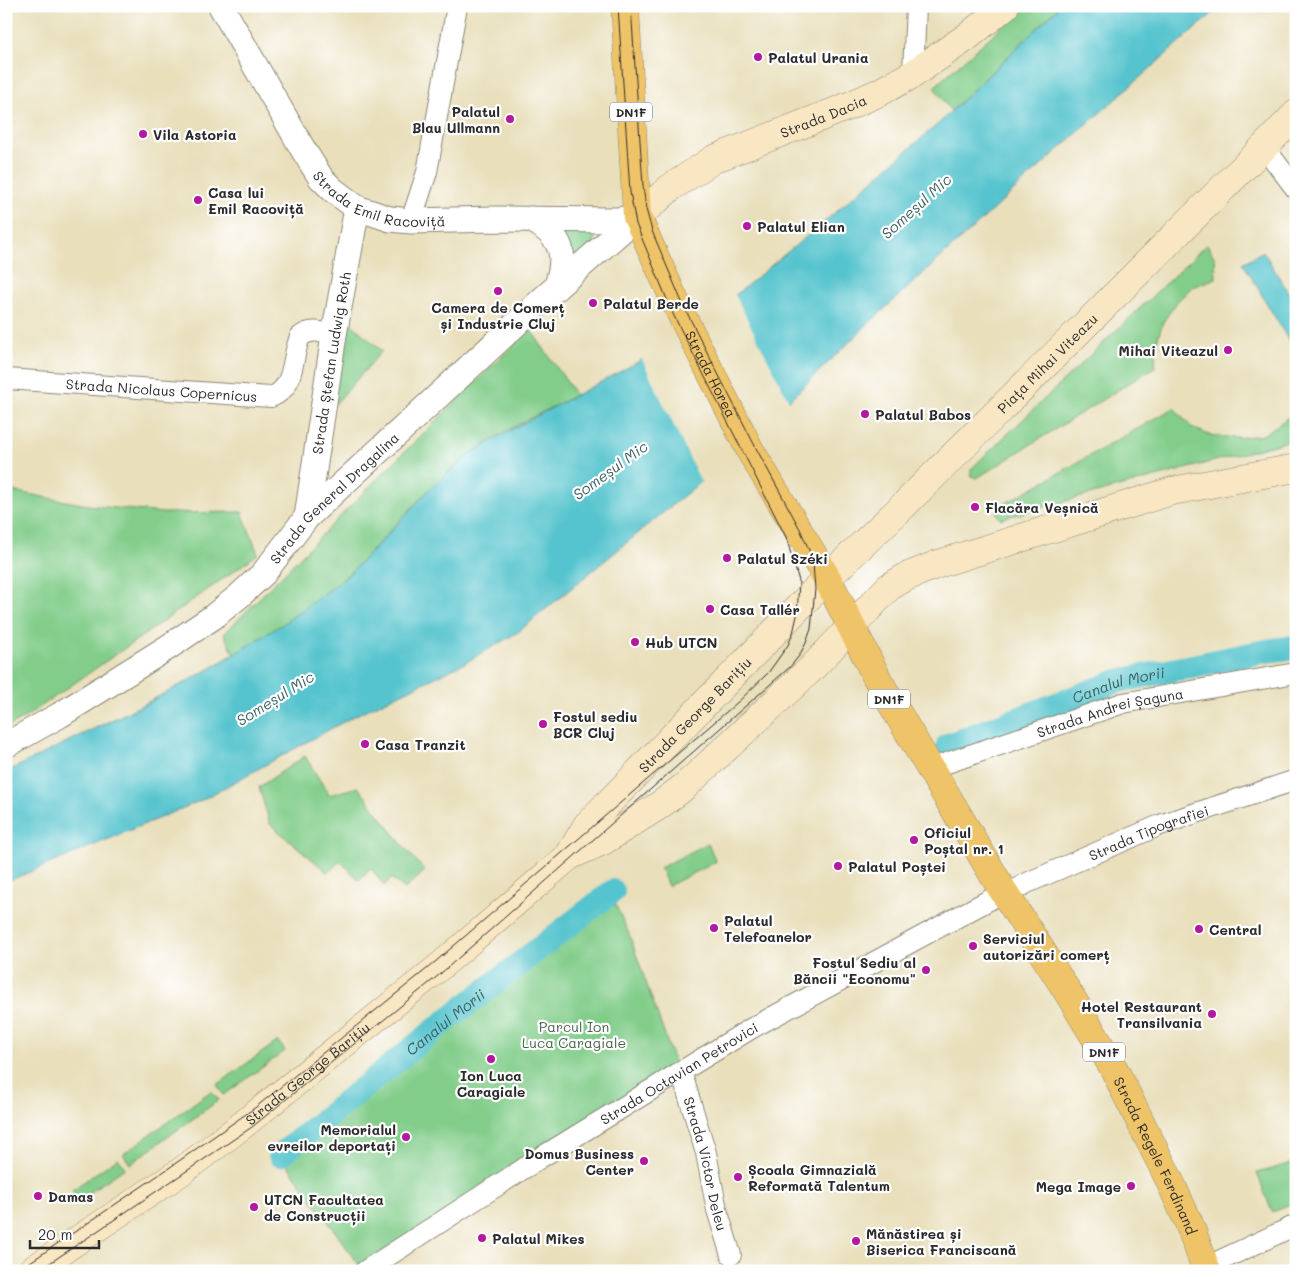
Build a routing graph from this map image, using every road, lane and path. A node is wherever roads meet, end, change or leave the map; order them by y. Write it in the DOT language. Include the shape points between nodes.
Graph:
graph roads {
  1 [pos="221,6"];
  2 [pos="457,6"];
  3 [pos="625,6"];
  4 [pos="916,6"];
  5 [pos="1005,6"];
  6 [pos="913,74"];
  7 [pos="1296,114"];
  8 [pos="1264,147"];
  9 [pos="1296,189"];
  10 [pos="356,208"];
  11 [pos="637,217"];
  12 [pos="531,220"];
  13 [pos="411,221"];
  14 [pos="556,288"];
  15 [pos="334,335"];
  16 [pos="6,379"];
  17 [pos="1296,468"];
  18 [pos="307,517"];
  19 [pos="828,578"];
  20 [pos="852,627"];
  21 [pos="1296,673"];
  22 [pos="6,745"];
  23 [pos="929,769"];
  24 [pos="1296,780"];
  25 [pos="569,856"];
  26 [pos="1005,894"];
  27 [pos="682,1072"];
  28 [pos="1296,1225"];
  29 [pos="731,1255"];
  30 [pos="1206,1269"];
  31 [pos="31,1271"];
  32 [pos="365,1271"];
  1 -- 10 [label="street, Strada Emil Racoviță" via="304,152 327,184"];
  2 -- 13 [label="street" via="427,172"];
  3 -- 11 [label="main road, Strada Horea / DN1F"];
  4 -- 6 [label="street"];
  5 -- 6 [label="main road, Strada Dacia" via="968,37"];
  6 -- 11 [label="main road, Strada Dacia" via="844,108 714,159 670,188"];
  7 -- 8 [label="main road, Piața Mihai Viteazu"];
  8 -- 9 [label="street"];
  8 -- 19 [label="main road, Piața Mihai Viteazu"];
  10 -- 13 [label="street, Strada Emil Racoviță" via="390,219"];
  10 -- 15 [label="street, Strada Ștefan Ludwig Roth"];
  11 -- 12 [label="street, Strada Emil Racoviță"];
  11 -- 14 [label="street, Strada General Dragalina"];
  11 -- 19 [label="main road, Strada Horea / DN1F" via="679,310 751,452"];
  12 -- 13 [label="street, Strada Emil Racoviță"];
  12 -- 14 [label="street" via="551,234 560,246 562,271"];
  14 -- 18 [label="street, Strada General Dragalina"];
  15 -- 16 [label="street, Strada Nicolaus Copernicus" via="317,331 300,337 285,388 271,397"];
  15 -- 18 [label="street, Strada Ștefan Ludwig Roth"];
  17 -- 20 [label="main road" via="1172,491 938,564 889,587"];
  18 -- 22 [label="street, Strada General Dragalina" via="263,574 213,617 68,710"];
  19 -- 20 [label="main road, Strada Regele Ferdinand / DN1F"];
  19 -- 25 [label="main road, Strada George Barițiu" via="587,825"];
  20 -- 23 [label="main road, Strada Regele Ferdinand / DN1F"];
  20 -- 25 [label="main road, Strada George Barițiu" via="684,788 603,842"];
  21 -- 23 [label="street, Strada Andrei Șaguna" via="1123,703"];
  23 -- 26 [label="main road, Strada Regele Ferdinand / DN1F"];
  24 -- 26 [label="street, Strada Tipografiei" via="1160,825"];
  25 -- 31 [label="main road, Strada George Barițiu" via="437,969 240,1127 179,1173"];
  26 -- 27 [label="street, Strada Octavian Petrovici" via="752,1028"];
  26 -- 30 [label="main road, Strada Regele Ferdinand / DN1F" via="1113,1067 1167,1175"];
  27 -- 29 [label="street, Strada Victor Deleu"];
  27 -- 32 [label="street, Strada Octavian Petrovici" via="540,1158"];
  28 -- 30 [label="street"];
}
